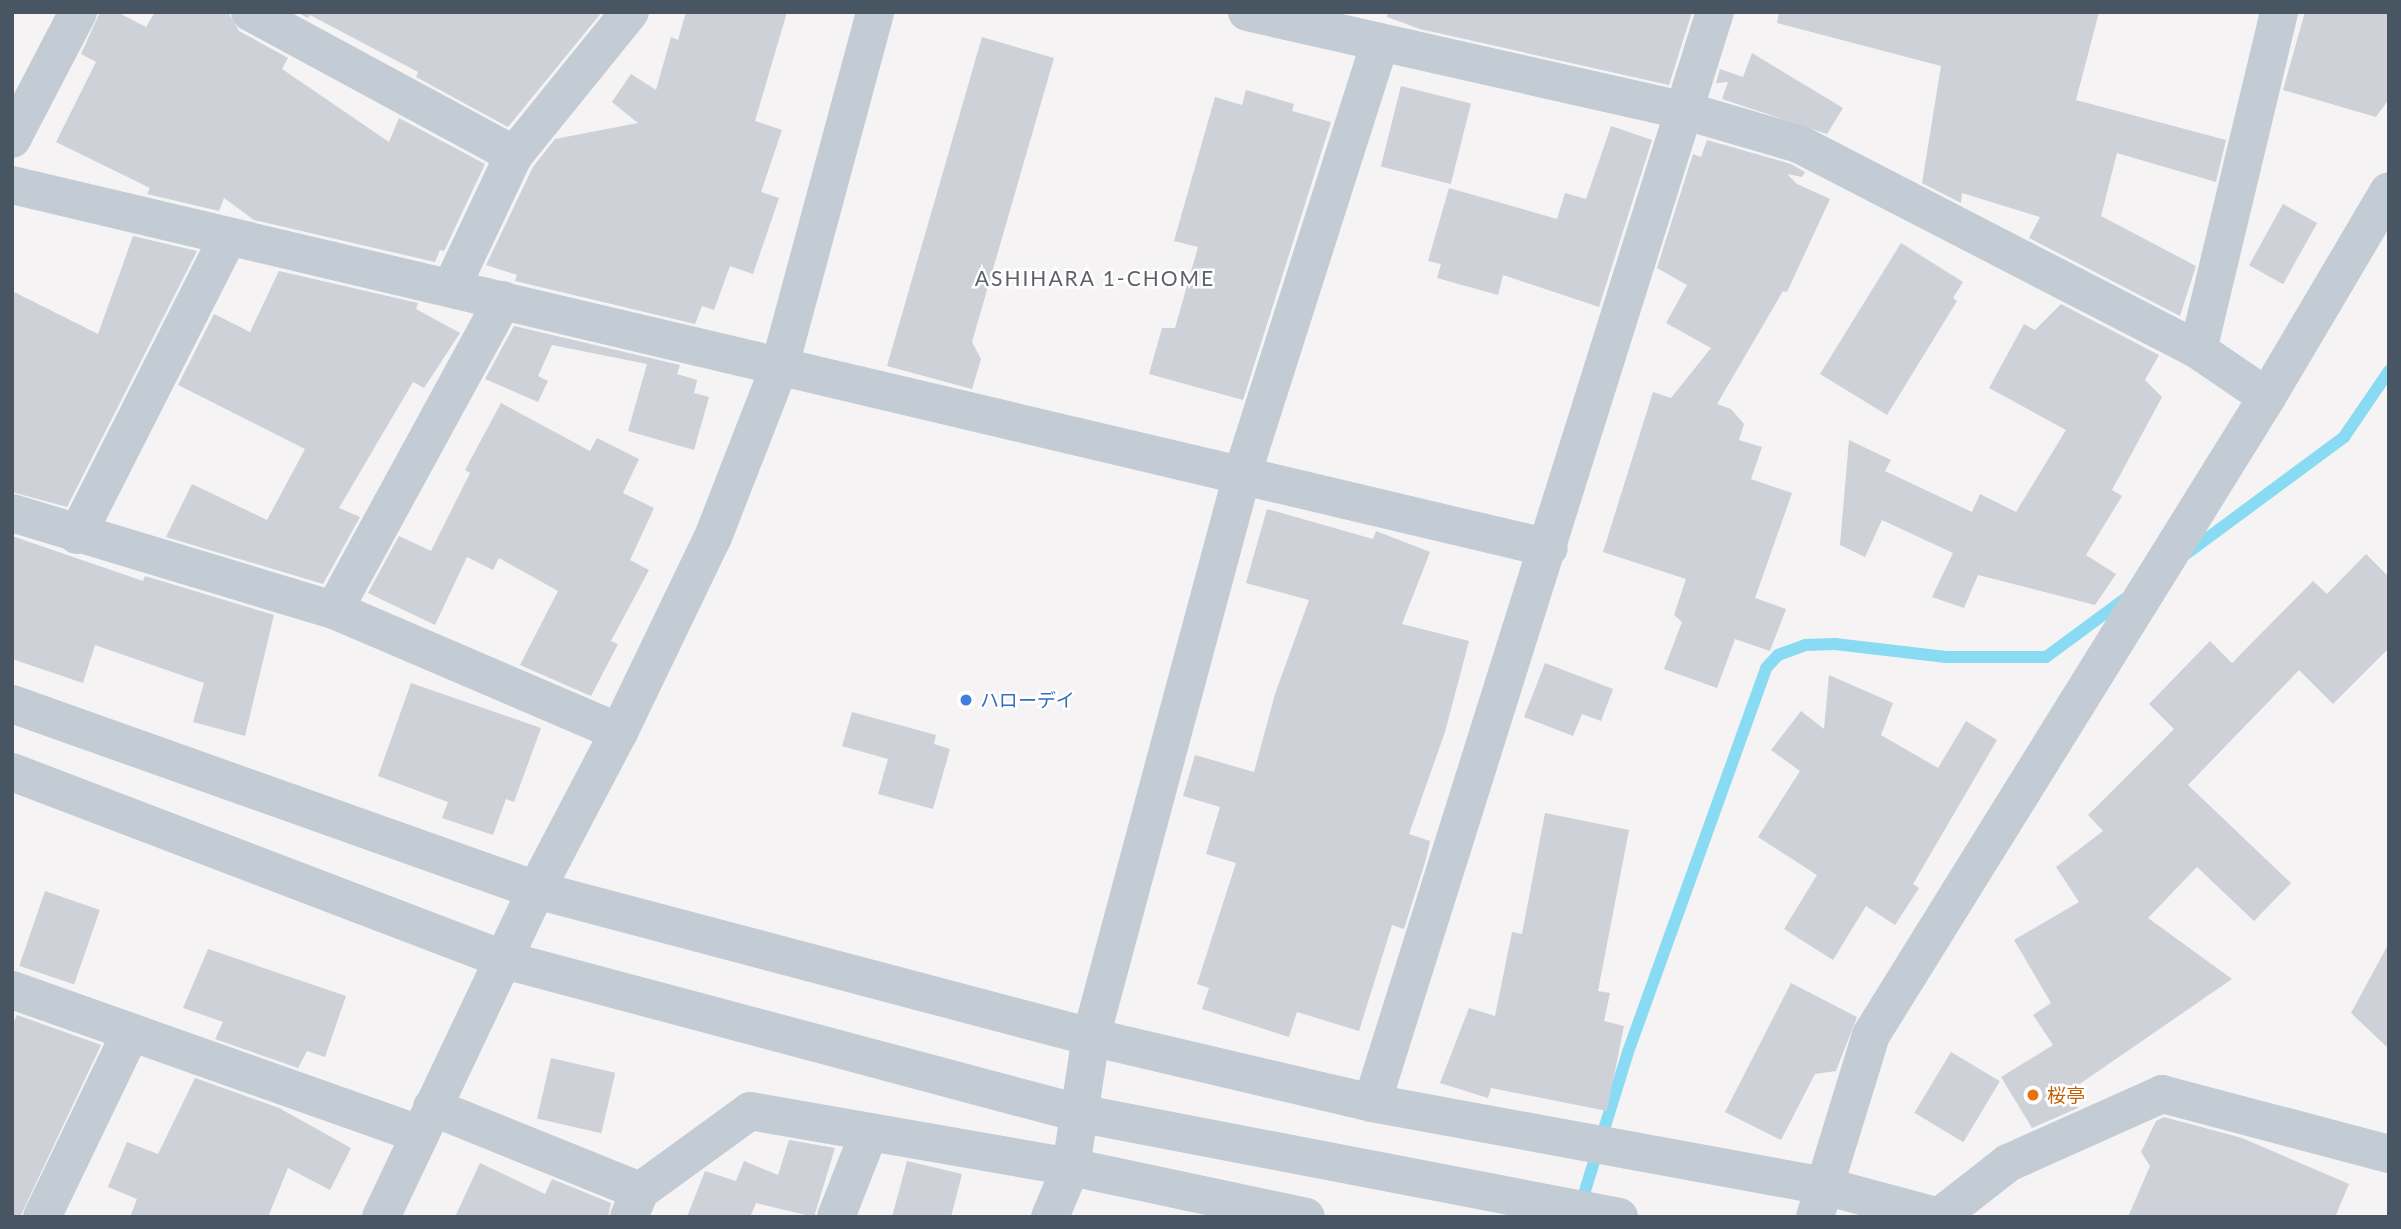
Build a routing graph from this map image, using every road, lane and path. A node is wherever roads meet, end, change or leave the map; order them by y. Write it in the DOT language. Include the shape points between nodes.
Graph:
graph roads {
  1 [pos="78,12"];
  2 [pos="250,12"];
  3 [pos="630,12"];
  4 [pos="875,12"];
  5 [pos="1247,12"];
  6 [pos="1715,12"];
  7 [pos="2279,12"];
  8 [pos="1379,45"];
  9 [pos="1686,111"];
  10 [pos="12,139"];
  11 [pos="514,155"];
  12 [pos="12,185"];
  13 [pos="2389,191"];
  14 [pos="229,236"];
  15 [pos="451,288"];
  16 [pos="503,300"];
  17 [pos="2198,351"];
  18 [pos="780,365"];
  19 [pos="2267,397"];
  20 [pos="1242,475"];
  21 [pos="12,513"];
  22 [pos="77,535"];
  23 [pos="1549,548"];
  24 [pos="334,610"];
  25 [pos="12,704"];
  26 [pos="619,732"];
  27 [pos="12,772"];
  28 [pos="536,890"];
  29 [pos="505,960"];
  30 [pos="12,990"];
  31 [pos="131,1032"];
  32 [pos="1091,1037"];
  33 [pos="1372,1102"];
  34 [pos="1078,1113"];
  35 [pos="426,1120"];
  36 [pos="869,1133"];
  37 [pos="2389,1154"];
  38 [pos="1071,1167"];
  39 [pos="1819,1202"];
  40 [pos="634,1204"];
  41 [pos="1612,1216"];
  42 [pos="42,1217"];
  43 [pos="381,1217"];
  44 [pos="836,1217"];
  45 [pos="1050,1217"];
  46 [pos="1306,1217"];
  47 [pos="1940,1217"];
  1 -- 10 [label="street"];
  2 -- 11 [label="street"];
  3 -- 11 [label="street"];
  4 -- 18 [label="street"];
  5 -- 8 [label="street"];
  6 -- 9 [label="street"];
  7 -- 17 [label="street"];
  8 -- 9 [label="street"];
  8 -- 20 [label="street"];
  9 -- 17 [label="street" via="1799,144"];
  9 -- 23 [label="street"];
  11 -- 15 [label="street"];
  12 -- 14 [label="street"];
  13 -- 19 [label="street"];
  14 -- 15 [label="street"];
  14 -- 22 [label="street"];
  15 -- 16 [label="street"];
  16 -- 18 [label="street"];
  16 -- 24 [label="street"];
  17 -- 19 [label="street"];
  18 -- 20 [label="street"];
  18 -- 26 [label="street" via="713,537"];
  19 -- 39 [label="street" via="1871,1035"];
  20 -- 23 [label="street"];
  20 -- 32 [label="street"];
  21 -- 22 [label="street"];
  22 -- 24 [label="street"];
  23 -- 33 [label="street"];
  24 -- 26 [label="street"];
  25 -- 28 [label="street"];
  26 -- 28 [label="street"];
  27 -- 29 [label="street"];
  28 -- 29 [label="street"];
  28 -- 32 [label="street"];
  29 -- 34 [label="street"];
  29 -- 35 [label="street"];
  30 -- 31 [label="street"];
  31 -- 35 [label="street"];
  31 -- 42 [label="street"];
  32 -- 33 [label="street"];
  32 -- 34 [label="street"];
  33 -- 39 [label="street" via="1627,1152"];
  34 -- 38 [label="street"];
  34 -- 41 [label="street"];
  35 -- 40 [label="street"];
  35 -- 43 [label="street"];
  36 -- 38 [label="street"];
  36 -- 40 [label="street" via="750,1111"];
  36 -- 44 [label="street"];
  37 -- 47 [label="street" via="2162,1094 2008,1163"];
  38 -- 45 [label="street"];
  38 -- 46 [label="street"];
  39 -- 47 [label="street"];
}
